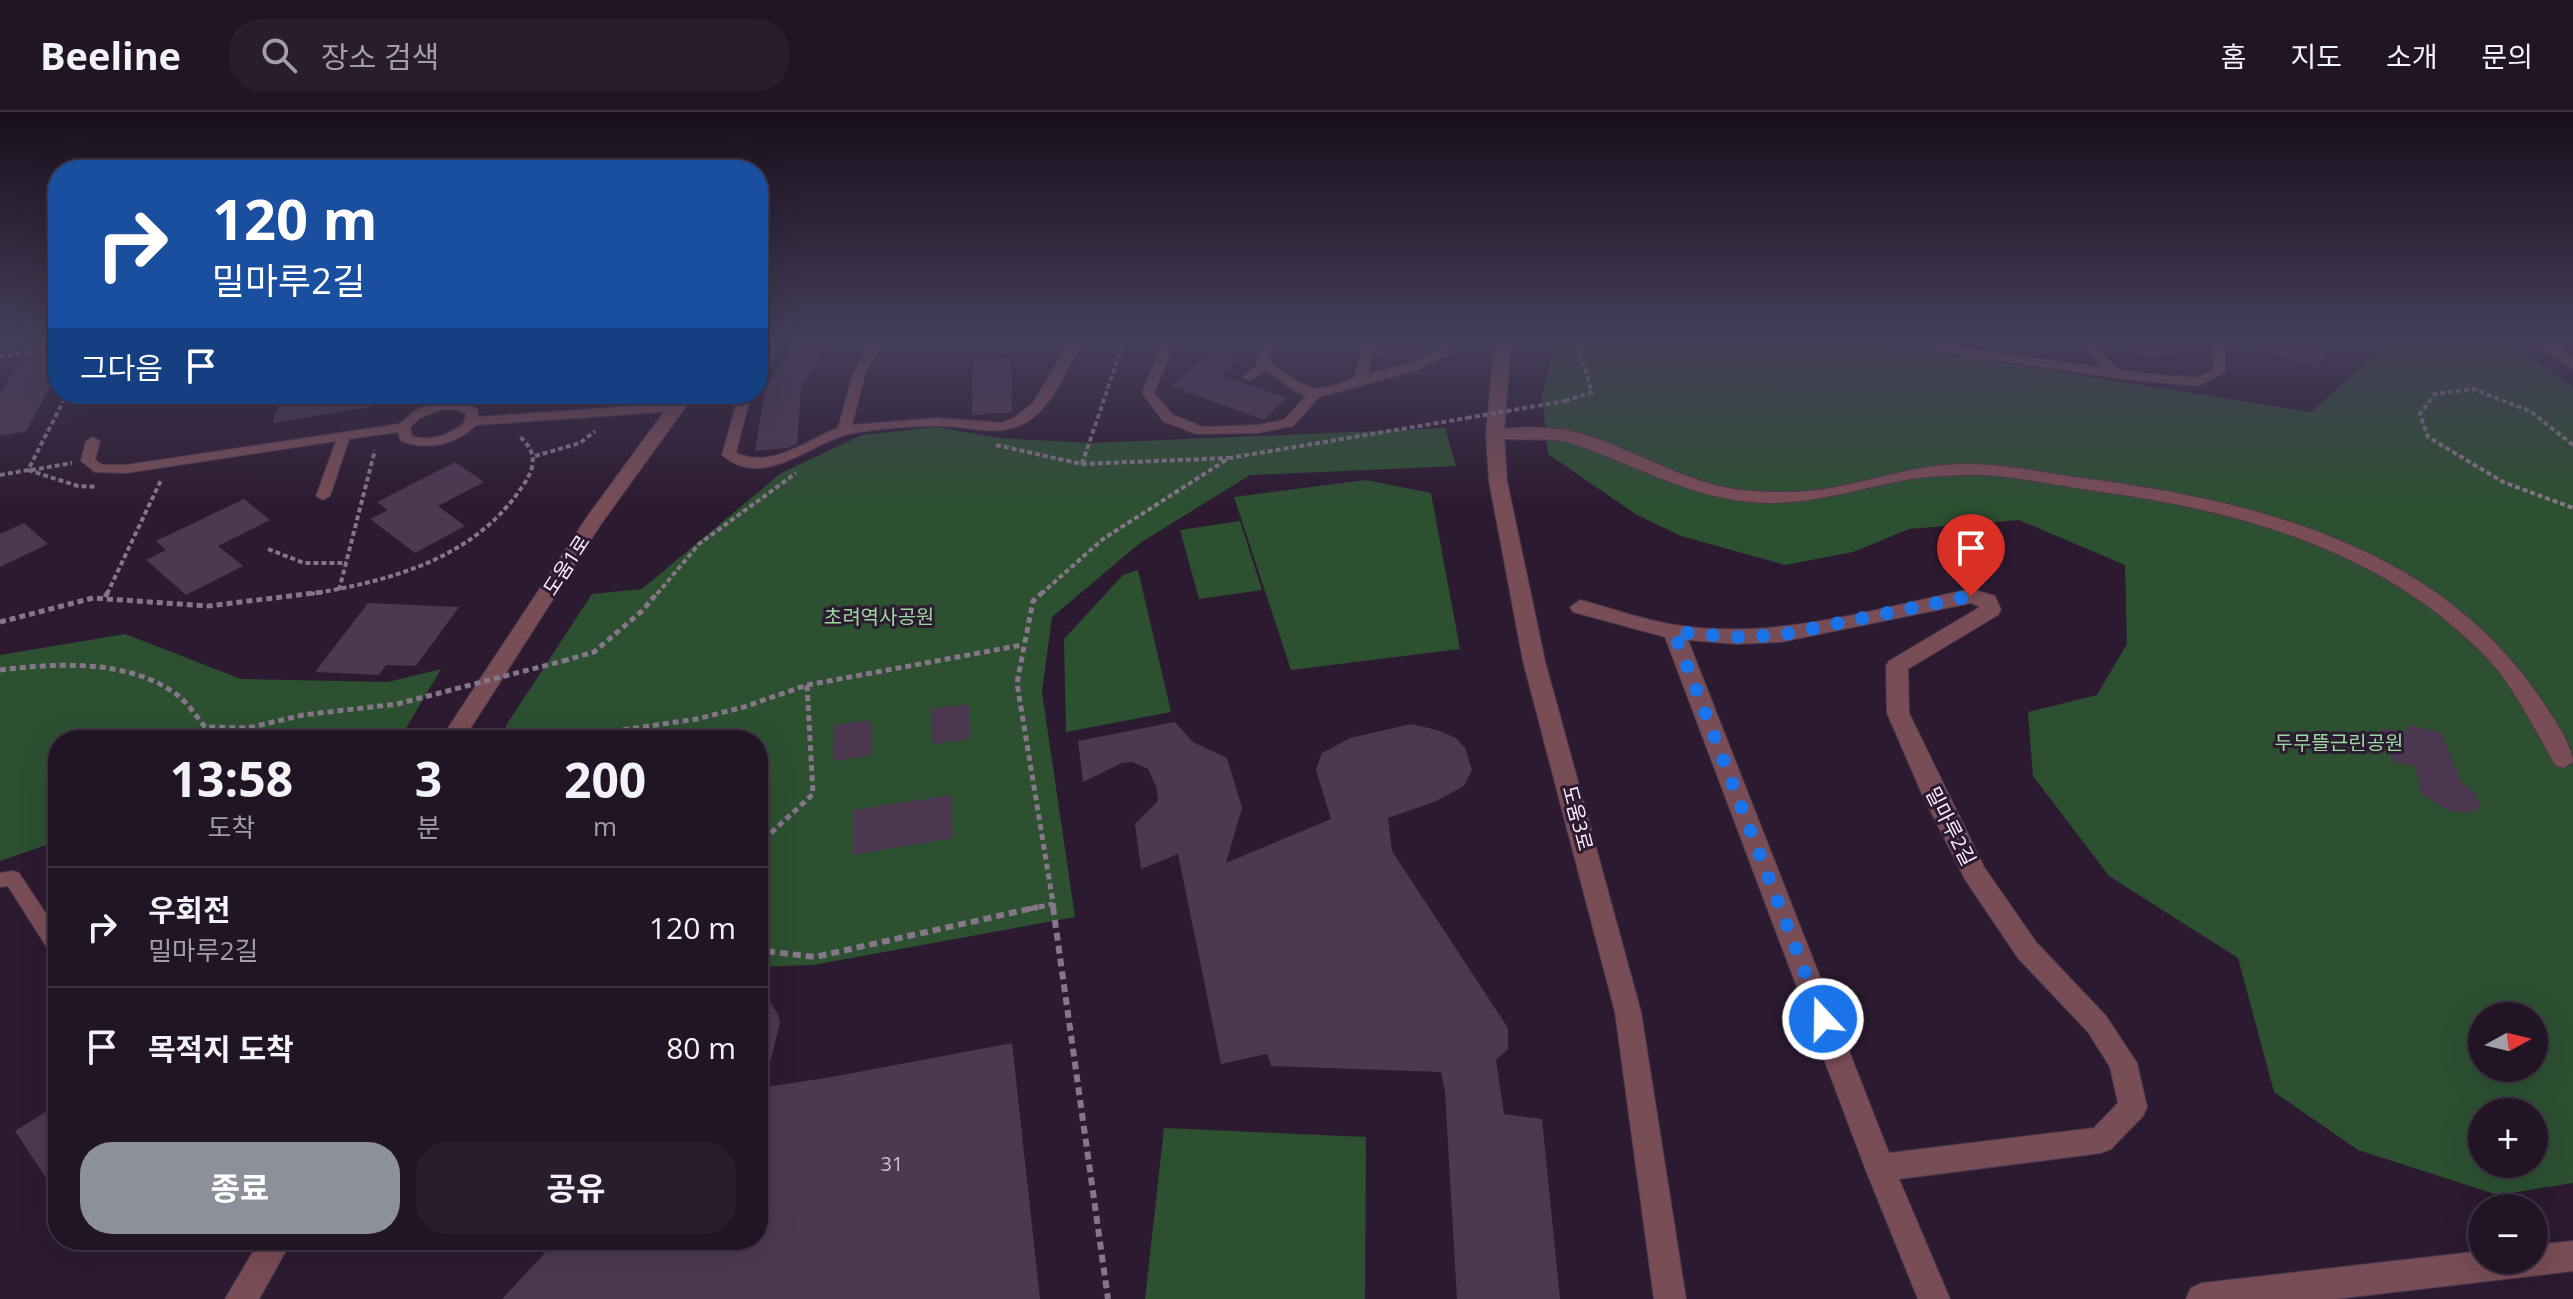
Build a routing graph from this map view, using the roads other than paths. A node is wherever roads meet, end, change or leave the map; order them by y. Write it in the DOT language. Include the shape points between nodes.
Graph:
graph roads {
  1 [pos="854,393"];
  2 [pos="1045,393"];
  3 [pos="1148,393"];
  4 [pos="1306,393"];
  5 [pos="1331,393"];
  6 [pos="1498,393"];
  7 [pos="1314,395"];
  8 [pos="430,404"];
  9 [pos="451,404"];
  10 [pos="650,404"];
  11 [pos="679,404"];
  12 [pos="741,404"];
  13 [pos="472,421"];
  14 [pos="403,427"];
  15 [pos="844,430"];
  16 [pos="1495,434"];
  17 [pos="344,436"];
  18 [pos="93,441"];
  19 [pos="323,496"];
  20 [pos="1580,607"];
  21 [pos="1674,632"];
  22 [pos="458,730"];
  23 [pos="2563,759"];
  24 [pos="0,880"];
  25 [pos="48,932"];
  26 [pos="1880,1168"];
  27 [pos="271,1250"];
  28 [pos="2573,1256"];
  29 [pos="241,1299"];
  30 [pos="1670,1299"];
  31 [pos="1934,1299"];
  32 [pos="2202,1299"];
  1 -- 15 [label="lane"];
  2 -- 15 [label="lane" via="1035,410 1016,423"];
  3 -- 7 [label="lane" via="1168,418 1201,431 1288,423"];
  4 -- 7 [label="lane"];
  5 -- 7 [label="lane"];
  6 -- 16 [label="street, 도움3로"];
  8 -- 14 [label="lane"];
  9 -- 13 [label="lane" via="473,413"];
  10 -- 13 [label="lane"];
  11 -- 22 [label="street, 도움1로" via="594,521"];
  12 -- 15 [label="lane" via="729,455 741,462 790,458"];
  13 -- 14 [label="lane" via="454,435 432,442 406,438"];
  14 -- 17 [label="lane"];
  16 -- 23 [label="street" via="1568,436 1685,482 1753,497 1809,497 1907,474 1969,469 2137,491 2246,513 2344,547 2384,568 2473,631 2505,665"];
  16 -- 30 [label="street, 도움3로" via="1498,481 1534,661 1628,1012"];
  17 -- 18 [label="lane" via="126,469 100,469 88,461"];
  17 -- 19 [label="lane"];
  20 -- 21 [label="street, 밀마루2길"];
  21 -- 26 [label="street"];
  21 -- 26 [label="street, 밀마루2길" via="1781,635 1971,596 1988,601 1991,610 1897,666 1898,713 1975,874 2027,950 2097,1024 2123,1063 2133,1107 2101,1140"];
  24 -- 25 [label="lane" via="13,878"];
  26 -- 31 [label="street"];
  27 -- 29 [label="street"];
  28 -- 32 [label="street"];
}
